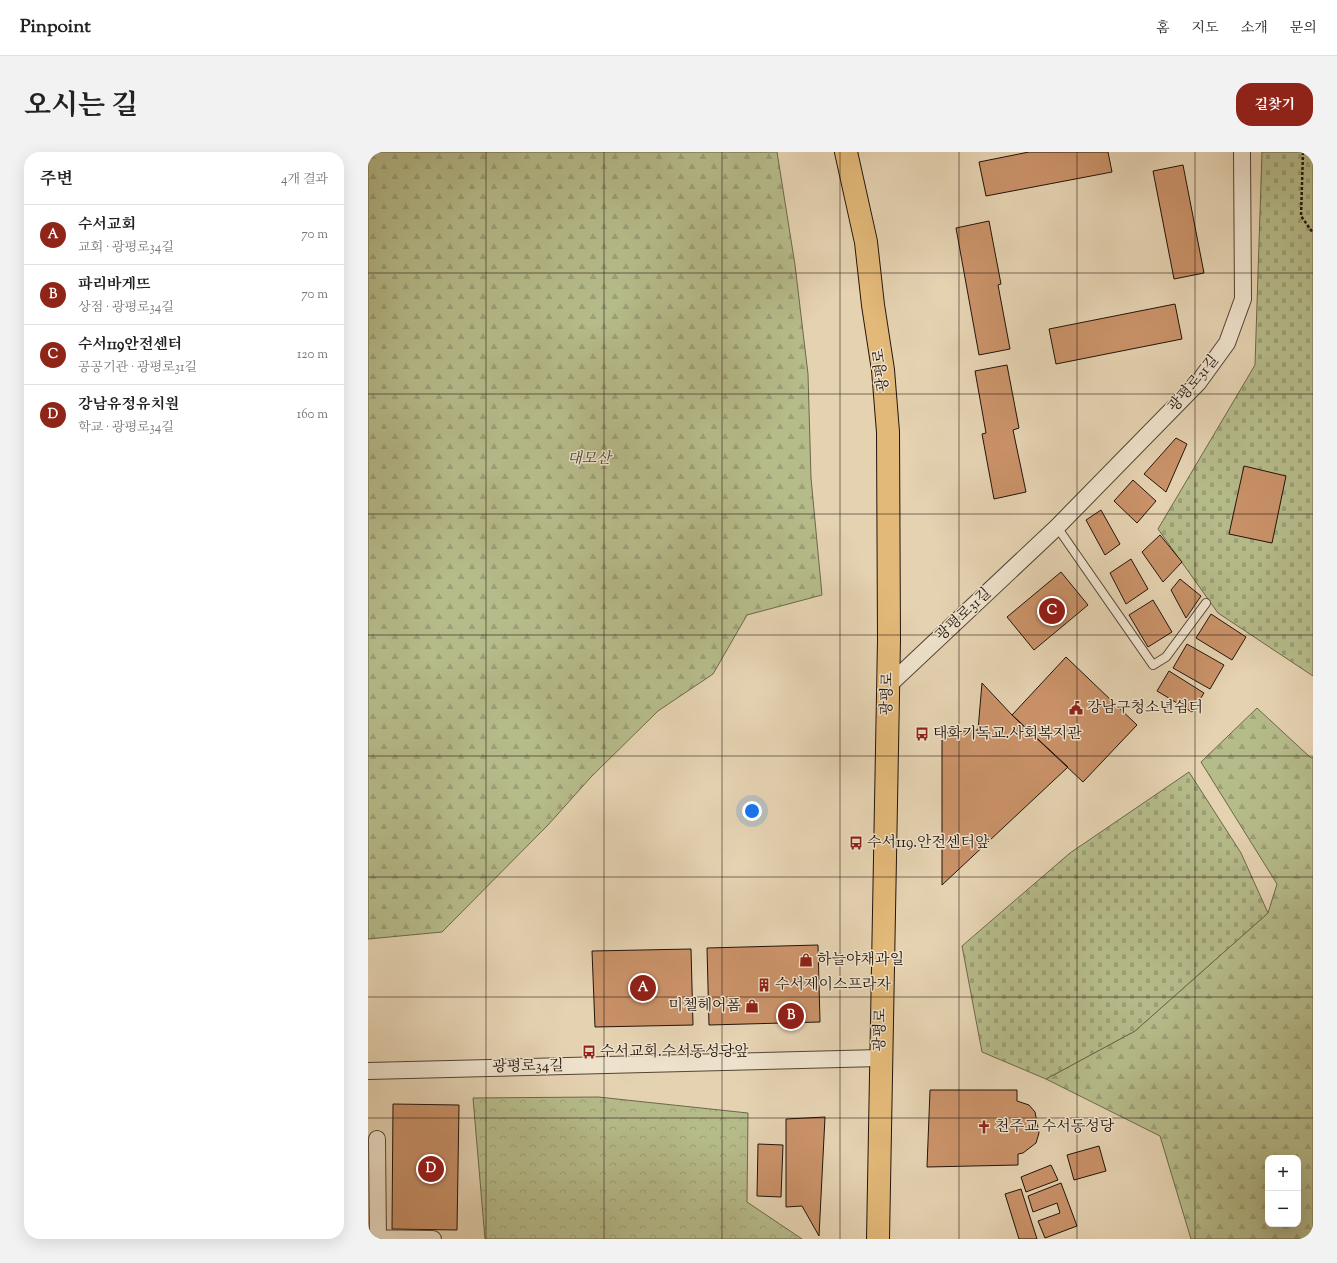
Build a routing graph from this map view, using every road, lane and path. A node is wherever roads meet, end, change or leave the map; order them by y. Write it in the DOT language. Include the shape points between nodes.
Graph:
graph roads {
  1 [pos="846,152"];
  2 [pos="1242,152"];
  3 [pos="1303,152"];
  4 [pos="1313,232"];
  5 [pos="1057,527"];
  6 [pos="1206,603"];
  7 [pos="888,686"];
  8 [pos="880,1058"];
  9 [pos="368,1071"];
  10 [pos="377,1139"];
  11 [pos="368,1238"];
  12 [pos="378,1239"];
  13 [pos="433,1239"];
  14 [pos="878,1239"];
  1 -- 7 [label="main road, 광평로" via="866,242 883,370 888,432"];
  2 -- 5 [label="street, 광평로31길" via="1243,299 1227,343 1198,383"];
  3 -- 4 [label="path" via="1302,216"];
  5 -- 6 [label="lane" via="1153,665 1166,657"];
  5 -- 7 [label="street, 광평로31길"];
  7 -- 8 [label="main road, 광평로"];
  8 -- 9 [label="street, 광평로34길"];
  8 -- 14 [label="main road, 광평로"];
  10 -- 12 [label="street"];
  11 -- 12 [label="street"];
  12 -- 13 [label="street"];
}
